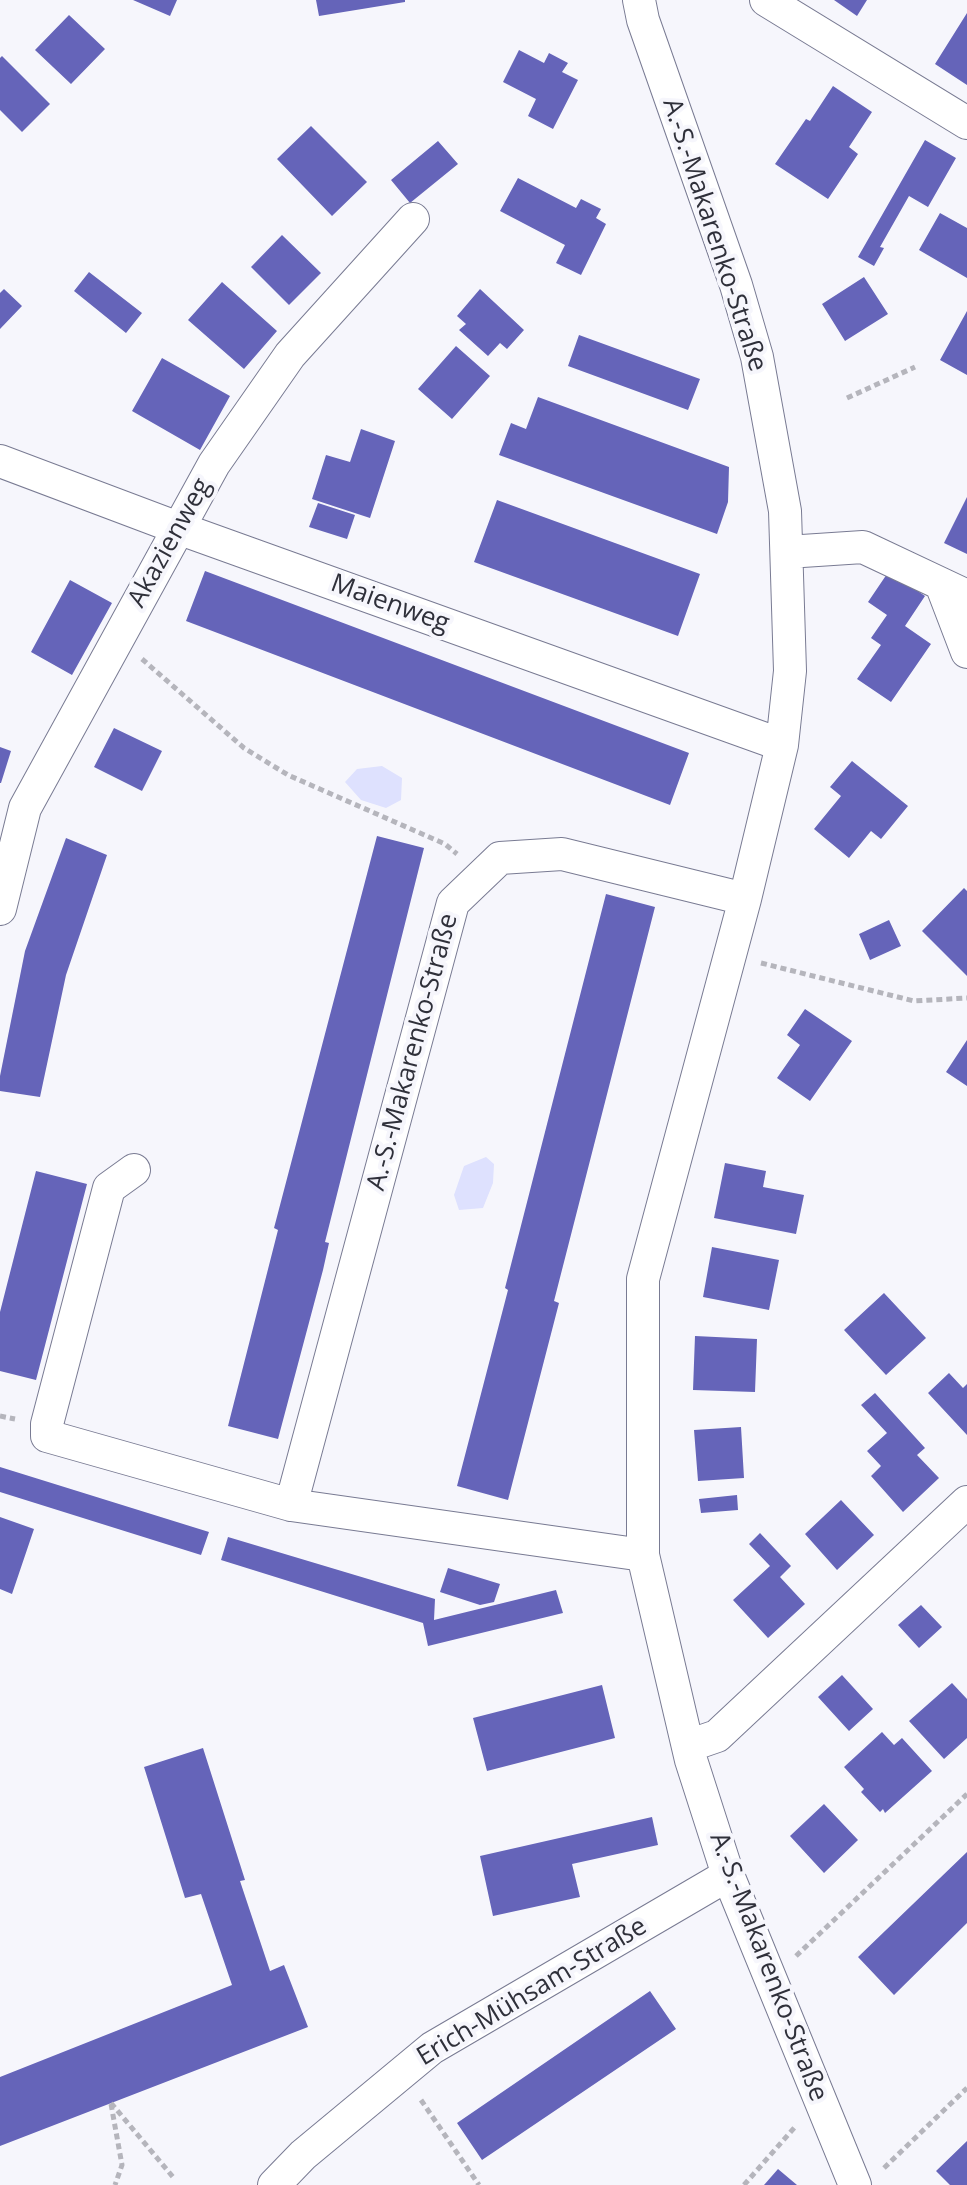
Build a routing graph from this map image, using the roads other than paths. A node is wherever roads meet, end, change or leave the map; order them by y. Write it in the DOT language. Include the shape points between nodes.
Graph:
graph roads {
  1 [pos="639,0"];
  2 [pos="766,0"];
  3 [pos="967,123"];
  4 [pos="413,219"];
  5 [pos="0,461"];
  6 [pos="178,528"];
  7 [pos="787,552"];
  8 [pos="954,590"];
  9 [pos="967,652"];
  10 [pos="782,745"];
  11 [pos="745,899"];
  12 [pos="0,909"];
  13 [pos="134,1170"];
  14 [pos="967,1502"];
  15 [pos="291,1505"];
  16 [pos="643,1555"];
  17 [pos="688,1746"];
  18 [pos="728,1875"];
  19 [pos="866,2180"];
  20 [pos="274,2185"];
  1 -- 7 [label="street, A.-S.-Makarenko-Straße" via="757,357 785,511"];
  2 -- 3 [label="street"];
  4 -- 6 [label="street, Akazienweg" via="290,355 214,464"];
  5 -- 6 [label="street, Maienweg"];
  6 -- 10 [label="street, Maienweg"];
  6 -- 12 [label="street, Akazienweg" via="25,808"];
  7 -- 8 [label="street" via="863,547"];
  7 -- 10 [label="street, A.-S.-Makarenko-Straße" via="790,671"];
  8 -- 9 [label="street"];
  10 -- 11 [label="street, A.-S.-Makarenko-Straße"];
  11 -- 15 [label="street, A.-S.-Makarenko-Straße" via="562,854 500,858 453,903"];
  11 -- 16 [label="street, A.-S.-Makarenko-Straße" via="643,1279"];
  13 -- 15 [label="street" via="109,1188 47,1436"];
  14 -- 17 [label="street" via="717,1736"];
  15 -- 16 [label="street"];
  16 -- 17 [label="street, A.-S.-Makarenko-Straße"];
  17 -- 18 [label="street, A.-S.-Makarenko-Straße"];
  18 -- 19 [label="street, A.-S.-Makarenko-Straße" via="820,2099"];
  18 -- 20 [label="street, Erich-Mühsam-Straße" via="432,2048"];
}
